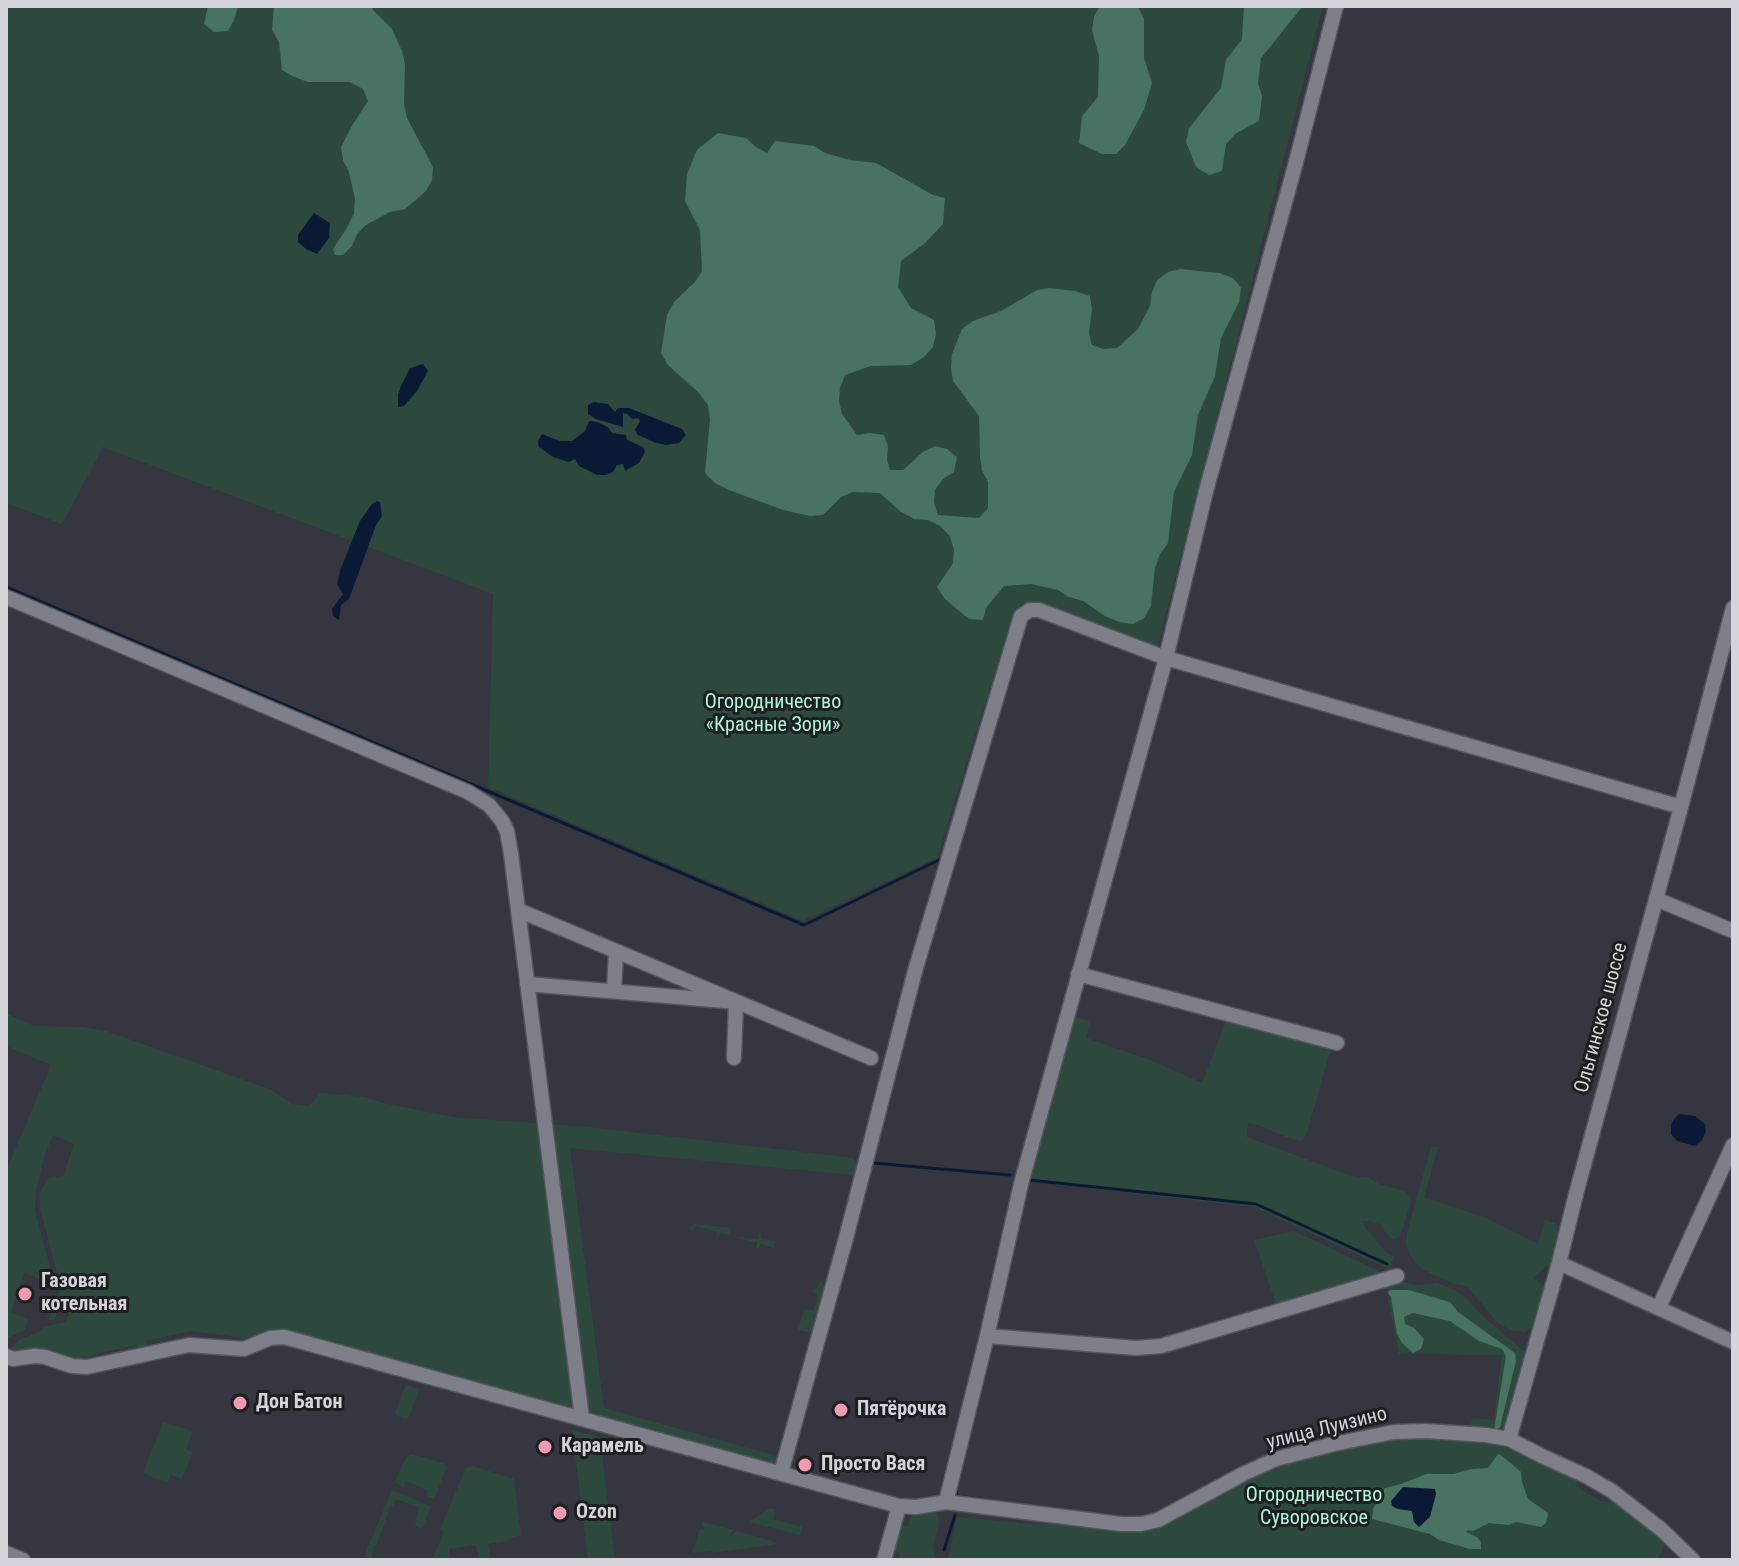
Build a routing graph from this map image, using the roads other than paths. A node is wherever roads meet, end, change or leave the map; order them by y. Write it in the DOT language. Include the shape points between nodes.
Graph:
graph roads {
  1 [pos="1336,6"];
  2 [pos="6,597"];
  3 [pos="1733,608"];
  4 [pos="1730,634"];
  5 [pos="1166,658"];
  6 [pos="1681,807"];
  7 [pos="1656,899"];
  8 [pos="518,910"];
  9 [pos="1733,931"];
  10 [pos="616,951"];
  11 [pos="1078,974"];
  12 [pos="527,984"];
  13 [pos="614,991"];
  14 [pos="736,1002"];
  15 [pos="1337,1043"];
  16 [pos="734,1058"];
  17 [pos="871,1058"];
  18 [pos="1733,1147"];
  19 [pos="1559,1263"];
  20 [pos="1397,1276"];
  21 [pos="1659,1307"];
  22 [pos="987,1336"];
  23 [pos="1733,1342"];
  24 [pos="6,1356"];
  25 [pos="582,1418"];
  26 [pos="1509,1439"];
  27 [pos="781,1473"];
  28 [pos="946,1502"];
  29 [pos="899,1506"];
  30 [pos="6,1553"];
  31 [pos="23,1560"];
  32 [pos="884,1560"];
  33 [pos="1693,1560"];
  1 -- 5 [label="street"];
  2 -- 8 [label="street" via="468,792 489,805 507,831"];
  3 -- 4 [label="street, Ольгинское шоссе"];
  4 -- 6 [label="street, Ольгинское шоссе"];
  5 -- 6 [label="street"];
  5 -- 11 [label="street"];
  5 -- 27 [label="street" via="1039,610 1021,616 915,971"];
  6 -- 7 [label="street, Ольгинское шоссе"];
  7 -- 9 [label="street"];
  7 -- 19 [label="street, Ольгинское шоссе"];
  8 -- 10 [label="street"];
  8 -- 12 [label="street"];
  10 -- 13 [label="street"];
  10 -- 14 [label="street"];
  11 -- 15 [label="street"];
  11 -- 22 [label="street" via="1021,1184"];
  12 -- 13 [label="street"];
  12 -- 25 [label="street"];
  13 -- 14 [label="street"];
  14 -- 16 [label="street"];
  14 -- 17 [label="street"];
  18 -- 21 [label="street"];
  19 -- 21 [label="street"];
  19 -- 26 [label="street, Ольгинское шоссе"];
  20 -- 22 [label="street" via="1161,1346"];
  21 -- 23 [label="street"];
  22 -- 28 [label="street"];
  24 -- 25 [label="street, улица Луизино" via="45,1357 87,1367 189,1345 244,1349 276,1336"];
  25 -- 27 [label="street, улица Луизино"];
  26 -- 28 [label="street, улица Луизино" via="1426,1431 1356,1439 1276,1459 1141,1524"];
  26 -- 33 [label="street, улица Луизино" via="1612,1491"];
  27 -- 29 [label="street, улица Луизино"];
  28 -- 29 [label="street, улица Луизино"];
  29 -- 32 [label="street"];
  30 -- 31 [label="street"];
}
